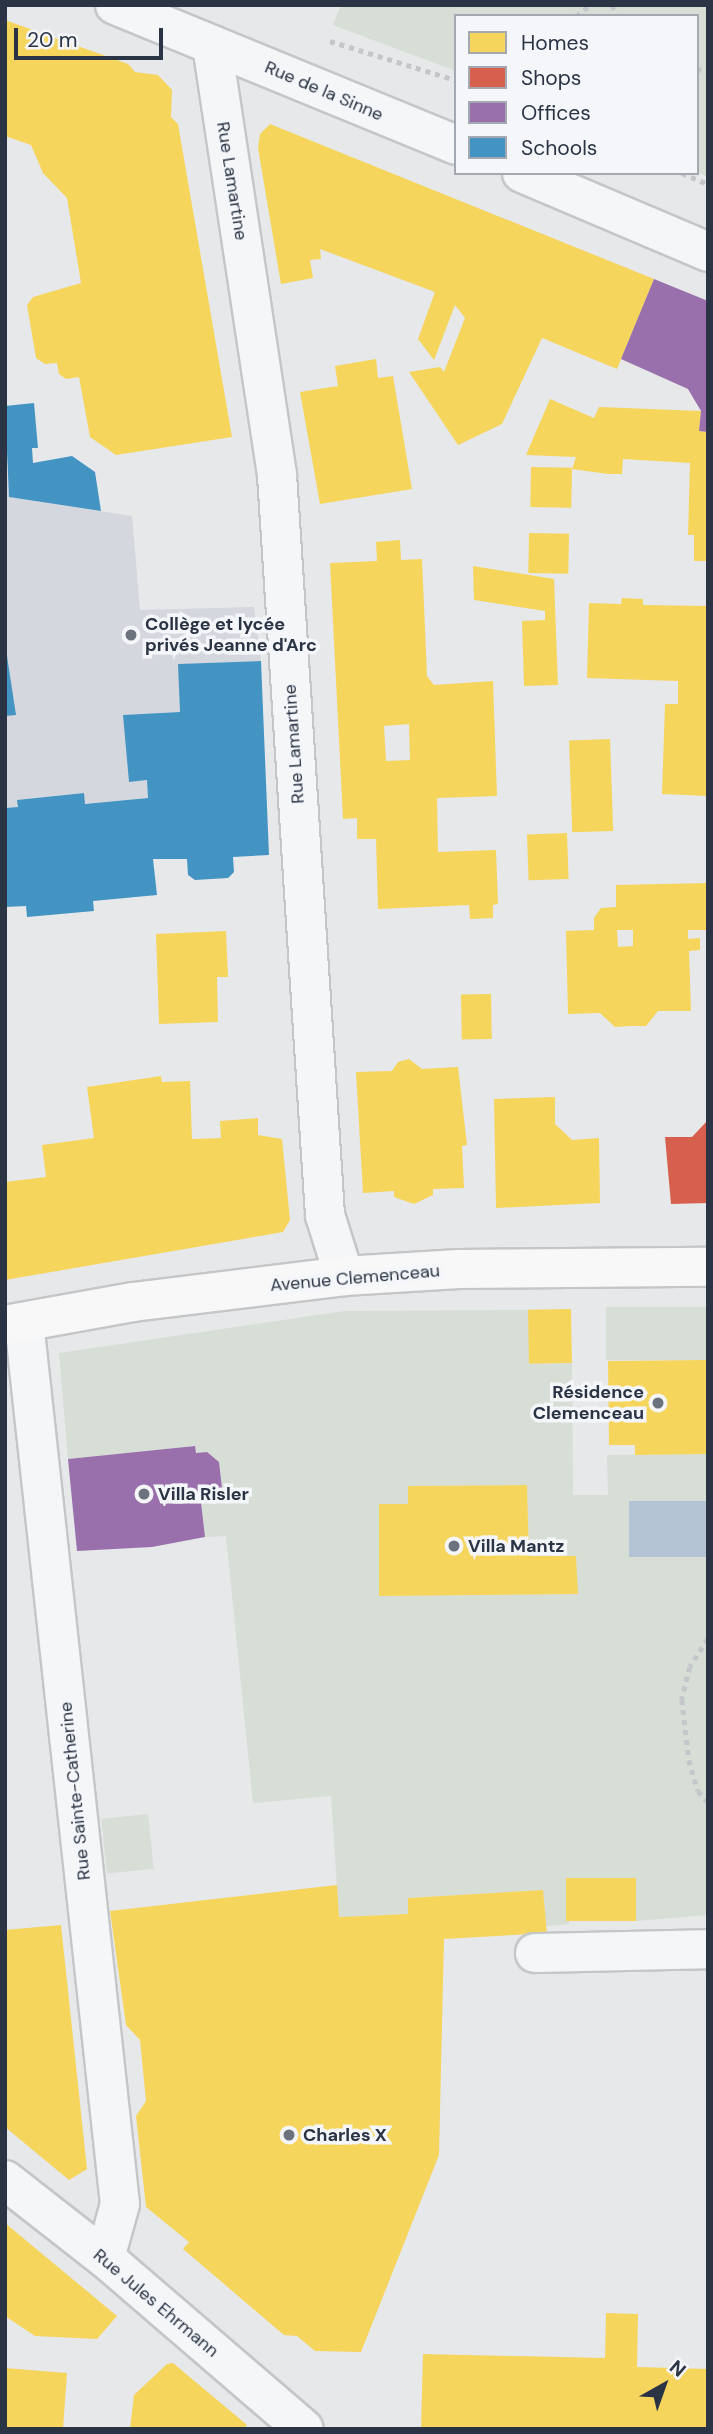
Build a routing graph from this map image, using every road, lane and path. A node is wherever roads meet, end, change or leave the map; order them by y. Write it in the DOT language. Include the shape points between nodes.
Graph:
graph roads {
  1 [pos="115,5"];
  2 [pos="162,13"];
  3 [pos="212,45"];
  4 [pos="454,144"];
  5 [pos="527,175"];
  6 [pos="687,175"];
  7 [pos="708,184"];
  8 [pos="708,252"];
  9 [pos="708,1267"];
  10 [pos="344,1276"];
  11 [pos="15,1323"];
  12 [pos="708,1639"];
  13 [pos="708,1802"];
  14 [pos="708,1949"];
  15 [pos="535,1953"];
  16 [pos="5,2180"];
  17 [pos="105,2258"];
  18 [pos="304,2429"];
  1 -- 2 [label="street, Rue de la Sinne"];
  2 -- 3 [label="street, Rue de la Sinne"];
  3 -- 4 [label="street, Rue de la Sinne"];
  3 -- 10 [label="street, Rue Lamartine" via="277,475 325,1215"];
  5 -- 8 [label="street"];
  6 -- 7 [label="path"];
  9 -- 10 [label="street, Avenue Clemenceau" via="459,1269"];
  10 -- 11 [label="street, Avenue Clemenceau" via="134,1302"];
  11 -- 17 [label="street, Rue Sainte-Catherine" via="120,2204"];
  12 -- 13 [label="path" via="690,1667 681,1700 689,1760 698,1791"];
  14 -- 15 [label="street"];
  16 -- 17 [label="street, Rue Jules Ehrmann"];
  17 -- 18 [label="street, Rue Jules Ehrmann"];
}
